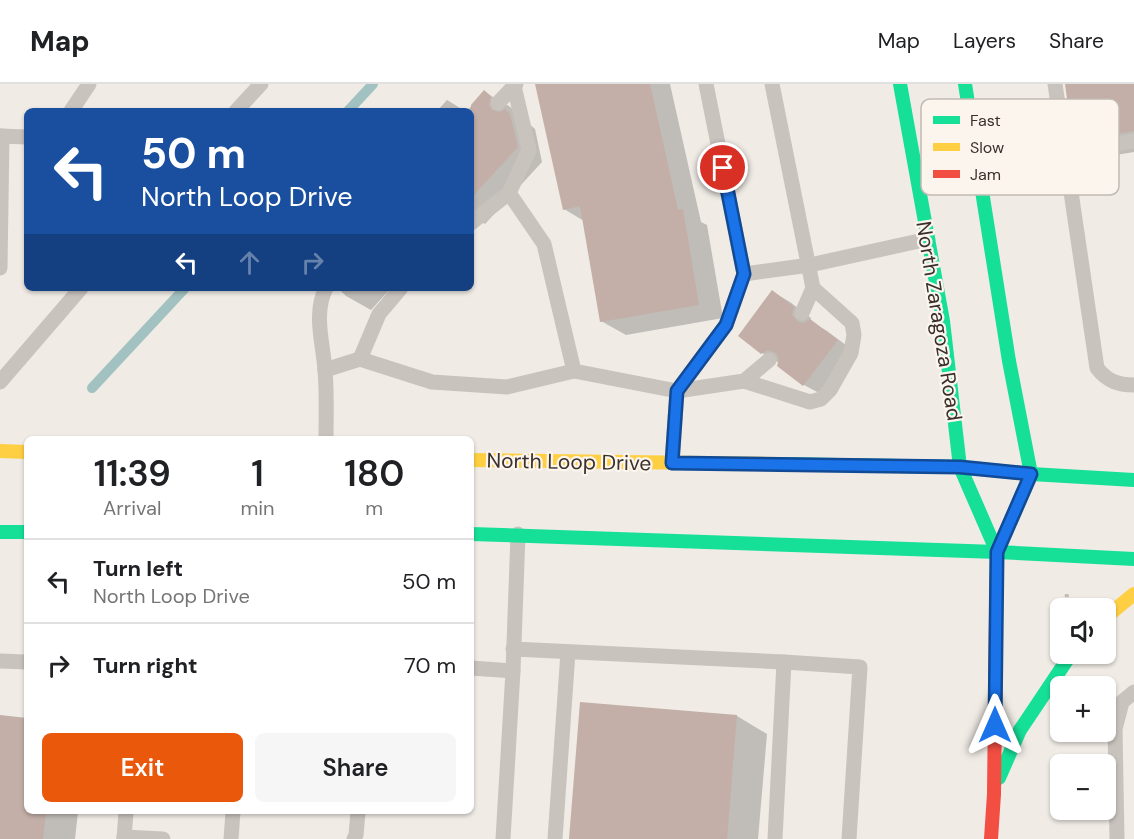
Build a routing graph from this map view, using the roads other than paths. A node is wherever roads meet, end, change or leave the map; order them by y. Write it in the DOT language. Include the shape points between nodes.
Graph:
graph roads {
  1 [pos="89,84"];
  2 [pos="261,84"];
  3 [pos="706,84"];
  4 [pos="772,84"];
  5 [pos="900,84"];
  6 [pos="964,84"];
  7 [pos="1055,84"];
  8 [pos="515,85"];
  9 [pos="966,99"];
  10 [pos="1057,99"];
  11 [pos="498,103"];
  12 [pos="73,108"];
  13 [pos="239,108"];
  14 [pos="1,136"];
  15 [pos="24,137"];
  16 [pos="1134,141"];
  17 [pos="1119,143"];
  18 [pos="509,194"];
  19 [pos="982,195"];
  20 [pos="1071,195"];
  21 [pos="474,221"];
  22 [pos="928,239"];
  23 [pos="810,265"];
  24 [pos="0,268"];
  25 [pos="744,274"];
  26 [pos="813,288"];
  27 [pos="78,291"];
  28 [pos="324,291"];
  29 [pos="398,291"];
  30 [pos="802,313"];
  31 [pos="360,359"];
  32 [pos="770,360"];
  33 [pos="325,370"];
  34 [pos="574,371"];
  35 [pos="744,381"];
  36 [pos="0,382"];
  37 [pos="1134,385"];
  38 [pos="677,391"];
  39 [pos="326,436"];
  40 [pos="0,451"];
  41 [pos="24,452"];
  42 [pos="474,460"];
  43 [pos="672,463"];
  44 [pos="960,467"];
  45 [pos="1031,474"];
  46 [pos="1134,480"];
  47 [pos="0,532"];
  48 [pos="24,532"];
  49 [pos="474,534"];
  50 [pos="518,534"];
  51 [pos="997,552"];
  52 [pos="1134,559"];
  53 [pos="1134,594"];
  54 [pos="1116,609"];
  55 [pos="513,650"];
  56 [pos="568,652"];
  57 [pos="0,661"];
  58 [pos="24,662"];
  59 [pos="784,662"];
  60 [pos="1064,664"];
  61 [pos="474,668"];
  62 [pos="513,671"];
  63 [pos="1134,692"];
  64 [pos="994,794"];
  65 [pos="126,814"];
  66 [pos="233,814"];
  67 [pos="358,814"];
  68 [pos="1117,833"];
  69 [pos="124,838"];
  70 [pos="164,839"];
  71 [pos="231,839"];
  72 [pos="354,839"];
  73 [pos="503,839"];
  74 [pos="555,839"];
  75 [pos="775,839"];
  76 [pos="849,839"];
  77 [pos="992,839"];
  1 -- 12 [label="lane"];
  2 -- 13 [label="lane"];
  3 -- 25 [label="lane"];
  4 -- 23 [label="lane"];
  5 -- 22 [label="main road, North Zaragoza Road"];
  6 -- 9 [label="main road"];
  7 -- 10 [label="lane"];
  8 -- 11 [label="lane"];
  8 -- 18 [label="lane" via="529,150"];
  14 -- 15 [label="lane"];
  14 -- 24 [label="lane"];
  16 -- 17 [label="lane"];
  18 -- 21 [label="lane"];
  18 -- 34 [label="lane" via="544,244"];
  19 -- 45 [label="main road"];
  20 -- 37 [label="lane" via="1097,368 1104,377 1120,385"];
  22 -- 23 [label="lane"];
  22 -- 44 [label="main road, North Zaragoza Road" via="943,321"];
  23 -- 25 [label="lane"];
  23 -- 26 [label="lane"];
  25 -- 38 [label="lane" via="726,325"];
  26 -- 30 [label="lane"];
  26 -- 35 [label="lane" via="852,323 854,335 851,353 830,390 821,399 810,402"];
  27 -- 36 [label="lane"];
  28 -- 33 [label="lane" via="320,327"];
  29 -- 31 [label="lane" via="379,314"];
  31 -- 33 [label="lane"];
  31 -- 34 [label="lane" via="432,382 507,387"];
  32 -- 35 [label="lane"];
  33 -- 39 [label="lane"];
  34 -- 38 [label="lane"];
  35 -- 38 [label="lane"];
  38 -- 43 [label="lane"];
  40 -- 41 [label="main road"];
  42 -- 43 [label="main road, North Loop Drive"];
  43 -- 44 [label="main road, North Loop Drive"];
  44 -- 45 [label="main road, North Loop Drive"];
  44 -- 51 [label="main road, North Zaragoza Road"];
  45 -- 46 [label="main road, North Loop Drive"];
  45 -- 51 [label="main road, North Zaragoza Road"];
  47 -- 48 [label="main road"];
  49 -- 50 [label="main road"];
  50 -- 51 [label="main road"];
  50 -- 55 [label="lane"];
  51 -- 52 [label="main road"];
  51 -- 64 [label="main road, North Zaragoza Road"];
  53 -- 54 [label="main road"];
  55 -- 56 [label="lane"];
  55 -- 62 [label="lane"];
  56 -- 59 [label="lane"];
  56 -- 74 [label="lane"];
  57 -- 58 [label="lane"];
  59 -- 75 [label="lane"];
  59 -- 76 [label="lane" via="860,667"];
  60 -- 64 [label="main road" via="1004,761"];
  61 -- 62 [label="lane"];
  62 -- 73 [label="lane"];
  63 -- 68 [label="lane" via="1122,702 1115,729"];
  64 -- 77 [label="main road, North Zaragoza Road"];
  65 -- 69 [label="lane"];
  66 -- 71 [label="lane"];
  67 -- 72 [label="lane"];
  69 -- 70 [label="lane"];
}
